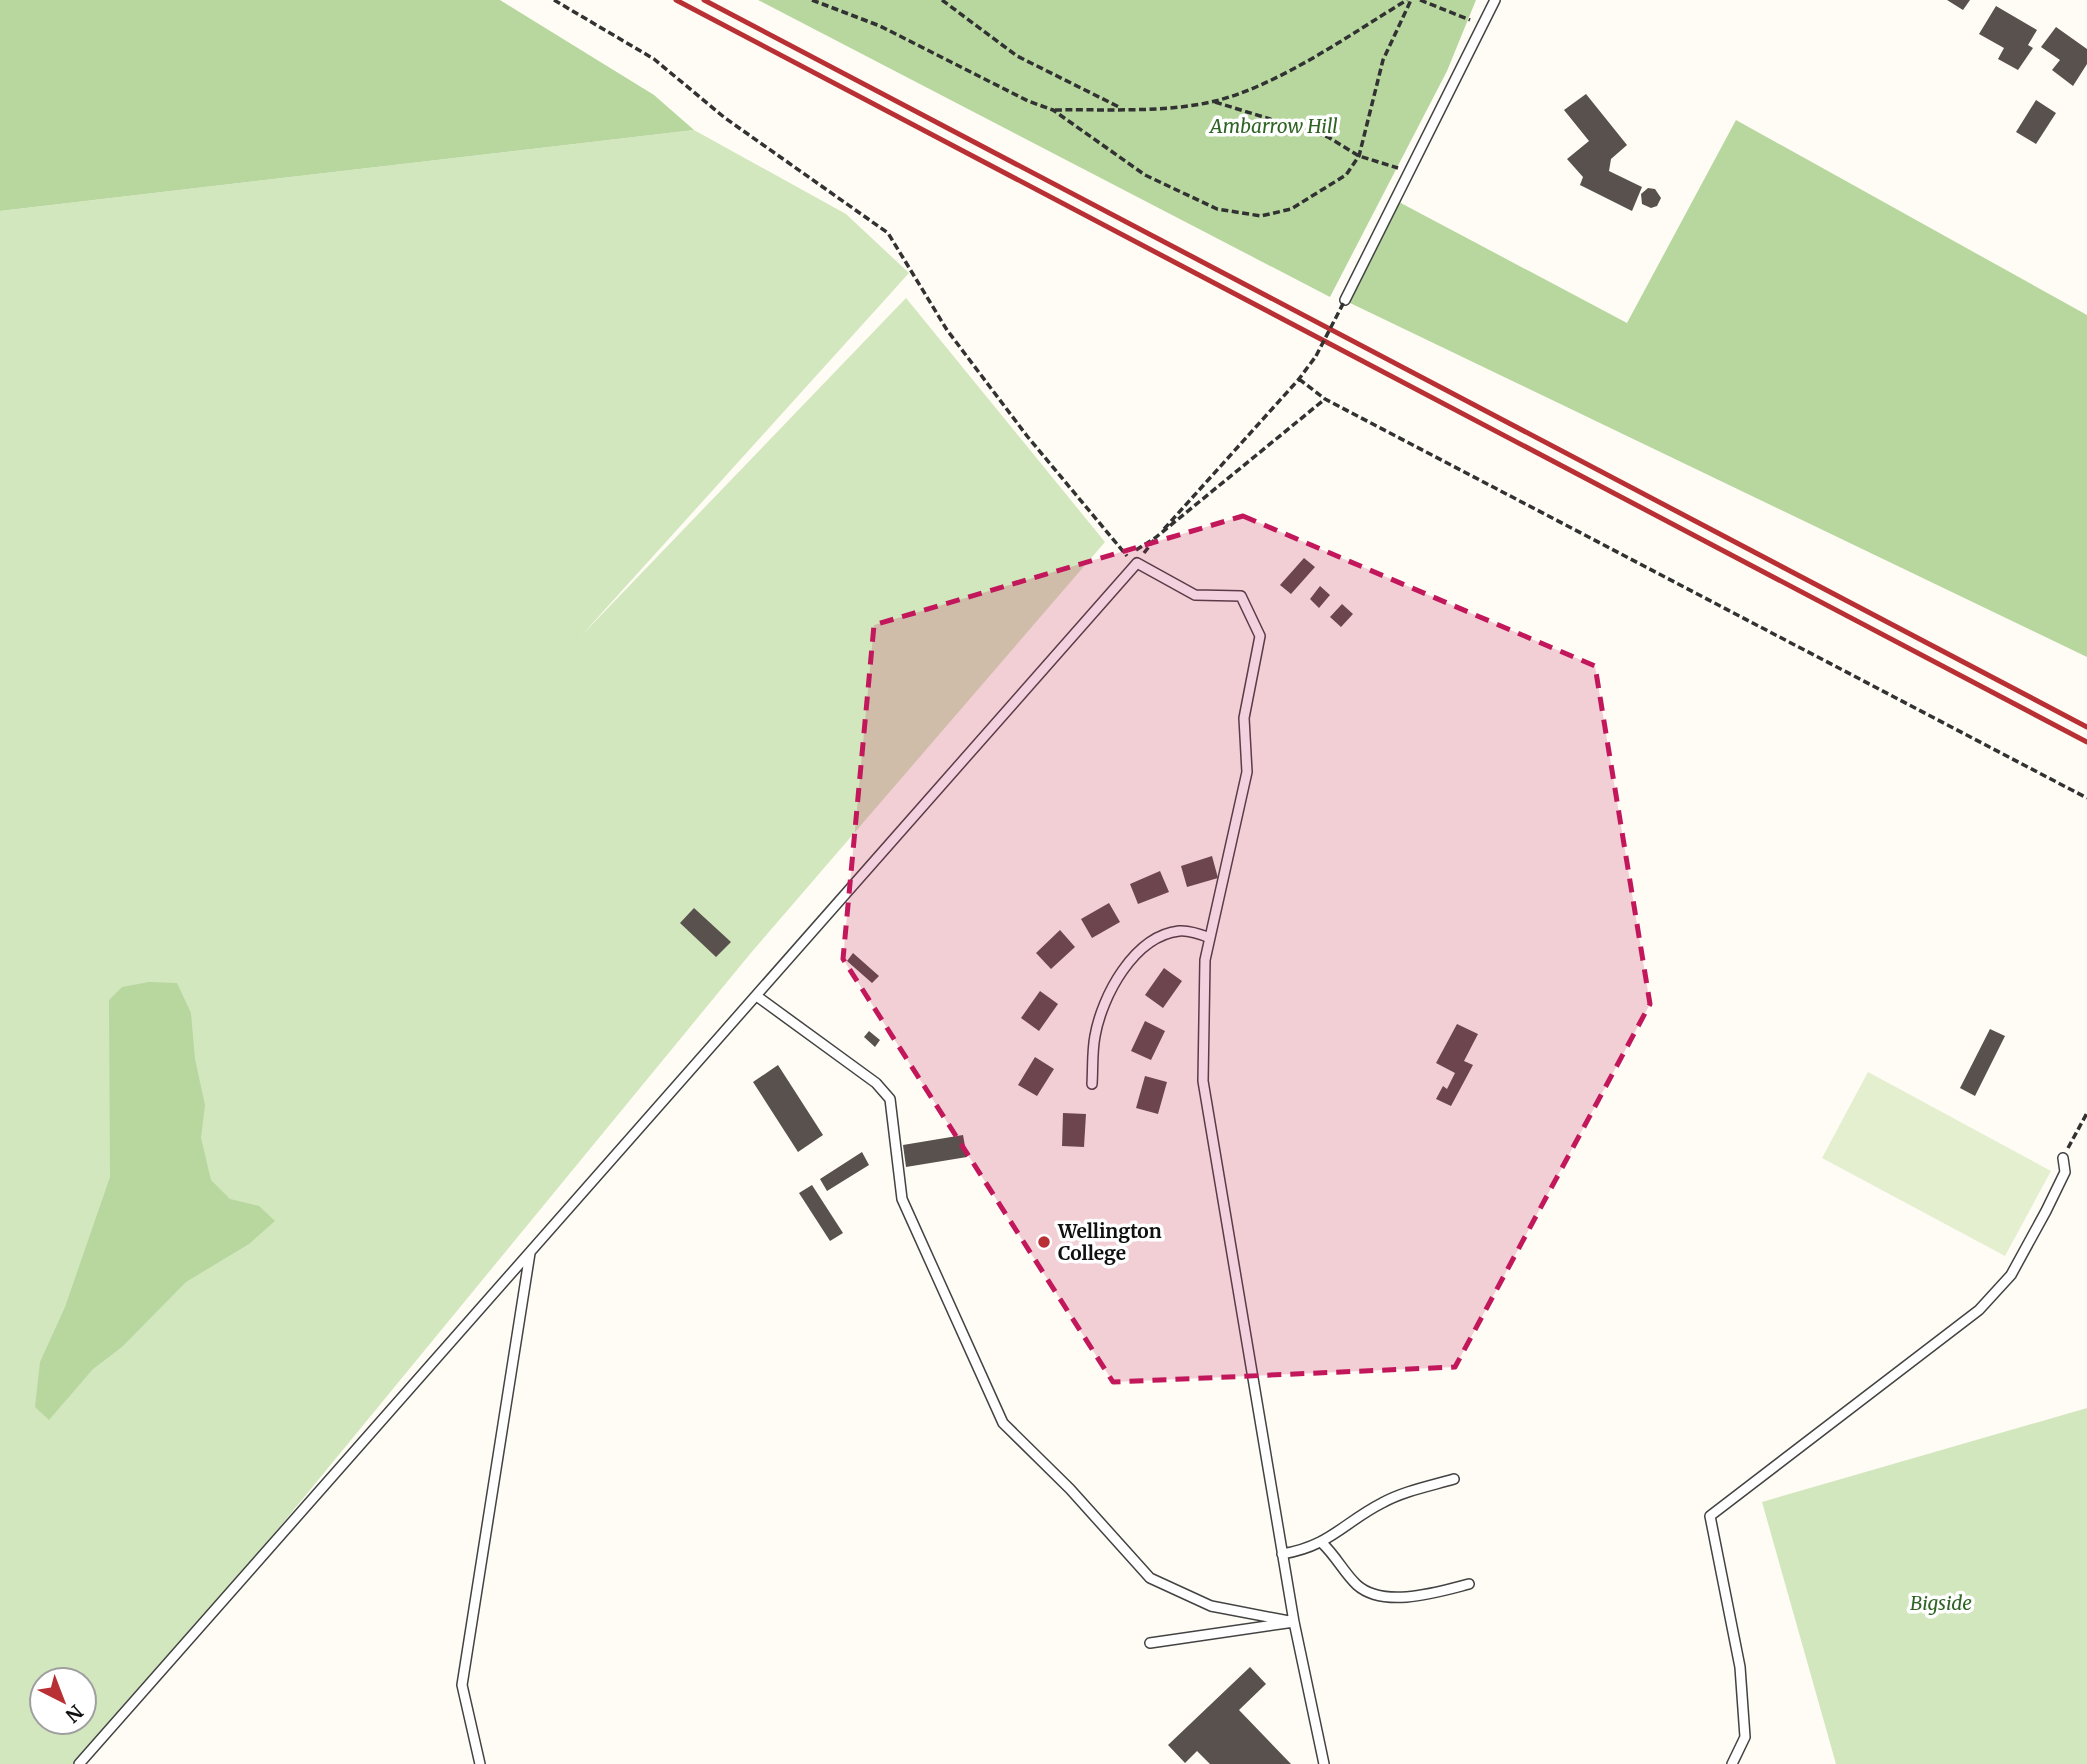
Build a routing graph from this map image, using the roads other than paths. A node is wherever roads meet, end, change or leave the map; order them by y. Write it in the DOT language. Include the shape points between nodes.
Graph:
graph roads {
  1 [pos="1495,0"];
  2 [pos="1345,300"];
  3 [pos="1210,938"];
  4 [pos="758,997"];
  5 [pos="1092,1084"];
  6 [pos="2063,1158"];
  7 [pos="530,1252"];
  8 [pos="1454,1479"];
  9 [pos="1322,1543"];
  10 [pos="1282,1554"];
  11 [pos="1469,1584"];
  12 [pos="1294,1622"];
  13 [pos="1150,1643"];
  14 [pos="79,1764"];
  15 [pos="480,1764"];
  16 [pos="1324,1764"];
  17 [pos="1732,1764"];
  1 -- 2 [label="lane"];
  3 -- 4 [label="lane" via="1247,772 1244,718 1260,636 1241,596 1195,595 1137,564"];
  3 -- 5 [label="lane" via="1179,931 1165,935 1137,954 1120,975 1095,1035"];
  3 -- 10 [label="lane" via="1205,960 1203,1081"];
  4 -- 7 [label="lane"];
  4 -- 12 [label="lane" via="890,1098 902,1199 1003,1423 1150,1578 1211,1606"];
  6 -- 17 [label="lane" via="2065,1172 2011,1275 1979,1310 1710,1516 1740,1667 1745,1737"];
  7 -- 14 [label="lane"];
  7 -- 15 [label="lane" via="462,1685"];
  8 -- 9 [label="lane" via="1383,1502"];
  9 -- 10 [label="lane"];
  9 -- 11 [label="lane" via="1360,1587 1372,1592 1408,1598"];
  10 -- 12 [label="lane"];
  12 -- 13 [label="lane"];
  12 -- 16 [label="lane"];
}
